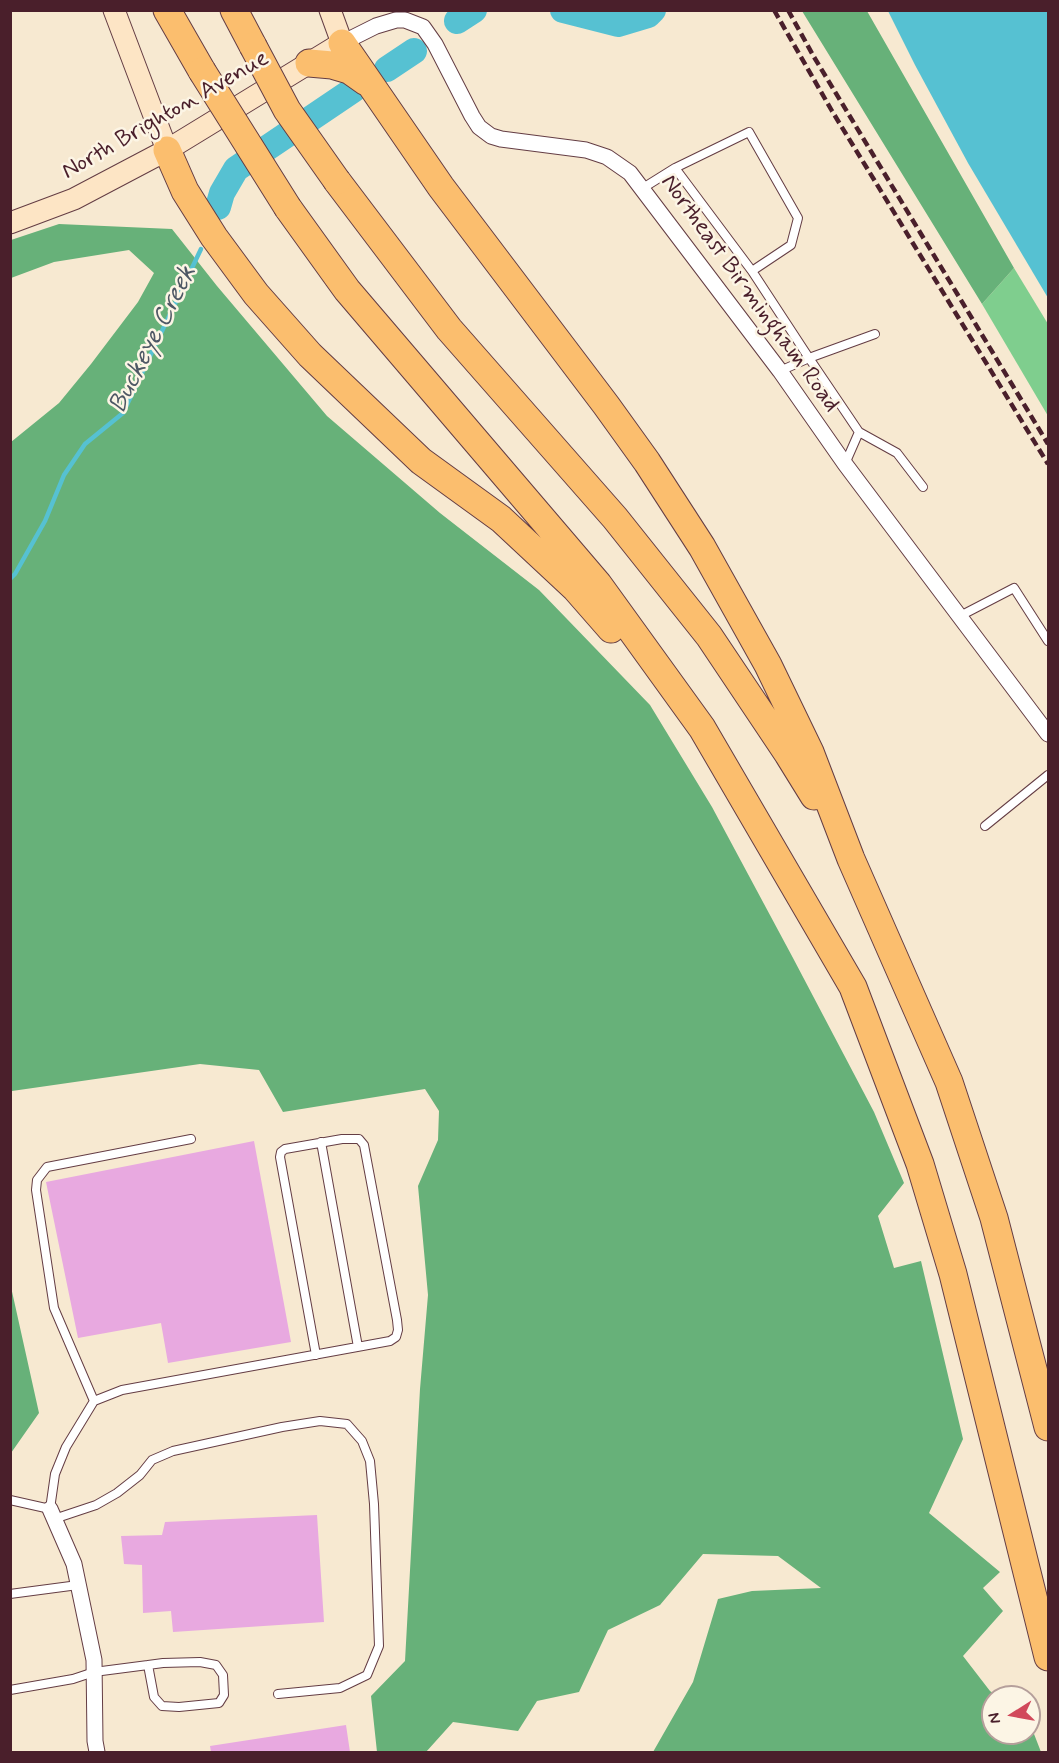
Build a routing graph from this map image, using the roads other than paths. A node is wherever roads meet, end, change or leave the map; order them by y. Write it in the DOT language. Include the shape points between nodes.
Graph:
graph roads {
  1 [pos="114,10"];
  2 [pos="167,10"];
  3 [pos="234,10"];
  4 [pos="330,10"];
  5 [pos="342,43"];
  6 [pos="309,63"];
  7 [pos="369,85"];
  8 [pos="167,150"];
  9 [pos="675,168"];
  10 [pos="643,188"];
  11 [pos="10,223"];
  12 [pos="752,271"];
  13 [pos="875,334"];
  14 [pos="809,358"];
  15 [pos="780,371"];
  16 [pos="859,432"];
  17 [pos="845,464"];
  18 [pos="923,487"];
  19 [pos="960,616"];
  20 [pos="1048,641"];
  21 [pos="702,728"];
  22 [pos="1048,734"];
  23 [pos="1048,776"];
  24 [pos="985,826"];
  25 [pos="851,859"];
  26 [pos="191,1139"];
  27 [pos="321,1143"];
  28 [pos="358,1347"];
  29 [pos="316,1355"];
  30 [pos="94,1401"];
  31 [pos="1048,1427"];
  32 [pos="10,1500"];
  33 [pos="52,1514"];
  34 [pos="78,1585"];
  35 [pos="10,1594"];
  36 [pos="1048,1657"];
  37 [pos="147,1665"];
  38 [pos="94,1672"];
  39 [pos="10,1690"];
  40 [pos="278,1694"];
  41 [pos="97,1752"];
  1 -- 8 [label="main road"];
  2 -- 21 [label="highway, bridge" via="288,208 346,290 598,584"];
  3 -- 25 [label="highway, bridge" via="287,110 337,181 449,329 615,518 709,636 788,754"];
  4 -- 5 [label="main road"];
  5 -- 6 [label="main road, North Brighton Avenue"];
  5 -- 7 [label="highway"];
  5 -- 10 [label="street, Northeast Birmingham Road" via="396,20 423,27 472,116 491,136 586,150 607,157 630,172"];
  6 -- 7 [label="highway" via="349,70"];
  6 -- 8 [label="main road, North Brighton Avenue"];
  7 -- 25 [label="highway" via="606,405 702,547 736,605 810,752"];
  8 -- 11 [label="main road, North Brighton Avenue" via="74,199"];
  8 -- 21 [label="highway" via="185,190 214,237 256,294 310,355 421,461 501,519 576,589"];
  9 -- 10 [label="lane"];
  9 -- 12 [label="lane"];
  9 -- 12 [label="lane" via="749,132 798,218 791,245"];
  10 -- 15 [label="street, Northeast Birmingham Road"];
  12 -- 14 [label="lane"];
  13 -- 14 [label="lane"];
  14 -- 15 [label="lane"];
  14 -- 16 [label="lane"];
  15 -- 17 [label="street, Northeast Birmingham Road"];
  16 -- 17 [label="lane"];
  16 -- 18 [label="lane" via="897,453"];
  17 -- 19 [label="street, Northeast Birmingham Road"];
  19 -- 20 [label="lane" via="1014,588"];
  19 -- 22 [label="street, Northeast Birmingham Road"];
  21 -- 36 [label="highway" via="853,987 920,1164 953,1274"];
  23 -- 24 [label="lane"];
  25 -- 31 [label="highway" via="949,1082 980,1168"];
  26 -- 30 [label="lane" via="47,1167 37,1180 54,1308"];
  27 -- 28 [label="lane"];
  27 -- 28 [label="lane" via="359,1139 364,1145 397,1320 396,1337"];
  27 -- 29 [label="lane" via="285,1149 280,1157"];
  28 -- 29 [label="lane"];
  29 -- 30 [label="lane" via="122,1390"];
  30 -- 33 [label="lane" via="66,1446 55,1474"];
  32 -- 33 [label="lane"];
  33 -- 34 [label="street" via="74,1564"];
  33 -- 40 [label="lane" via="96,1505 140,1475 152,1460 173,1451 320,1420 347,1424 362,1441 370,1461 379,1646 368,1675 340,1688"];
  34 -- 35 [label="lane"];
  34 -- 38 [label="street"];
  37 -- 37 [label="lane" via="216,1665 223,1675 224,1695 219,1703 162,1706 154,1698"];
  37 -- 38 [label="lane"];
  38 -- 39 [label="lane"];
  38 -- 41 [label="street"];
}
